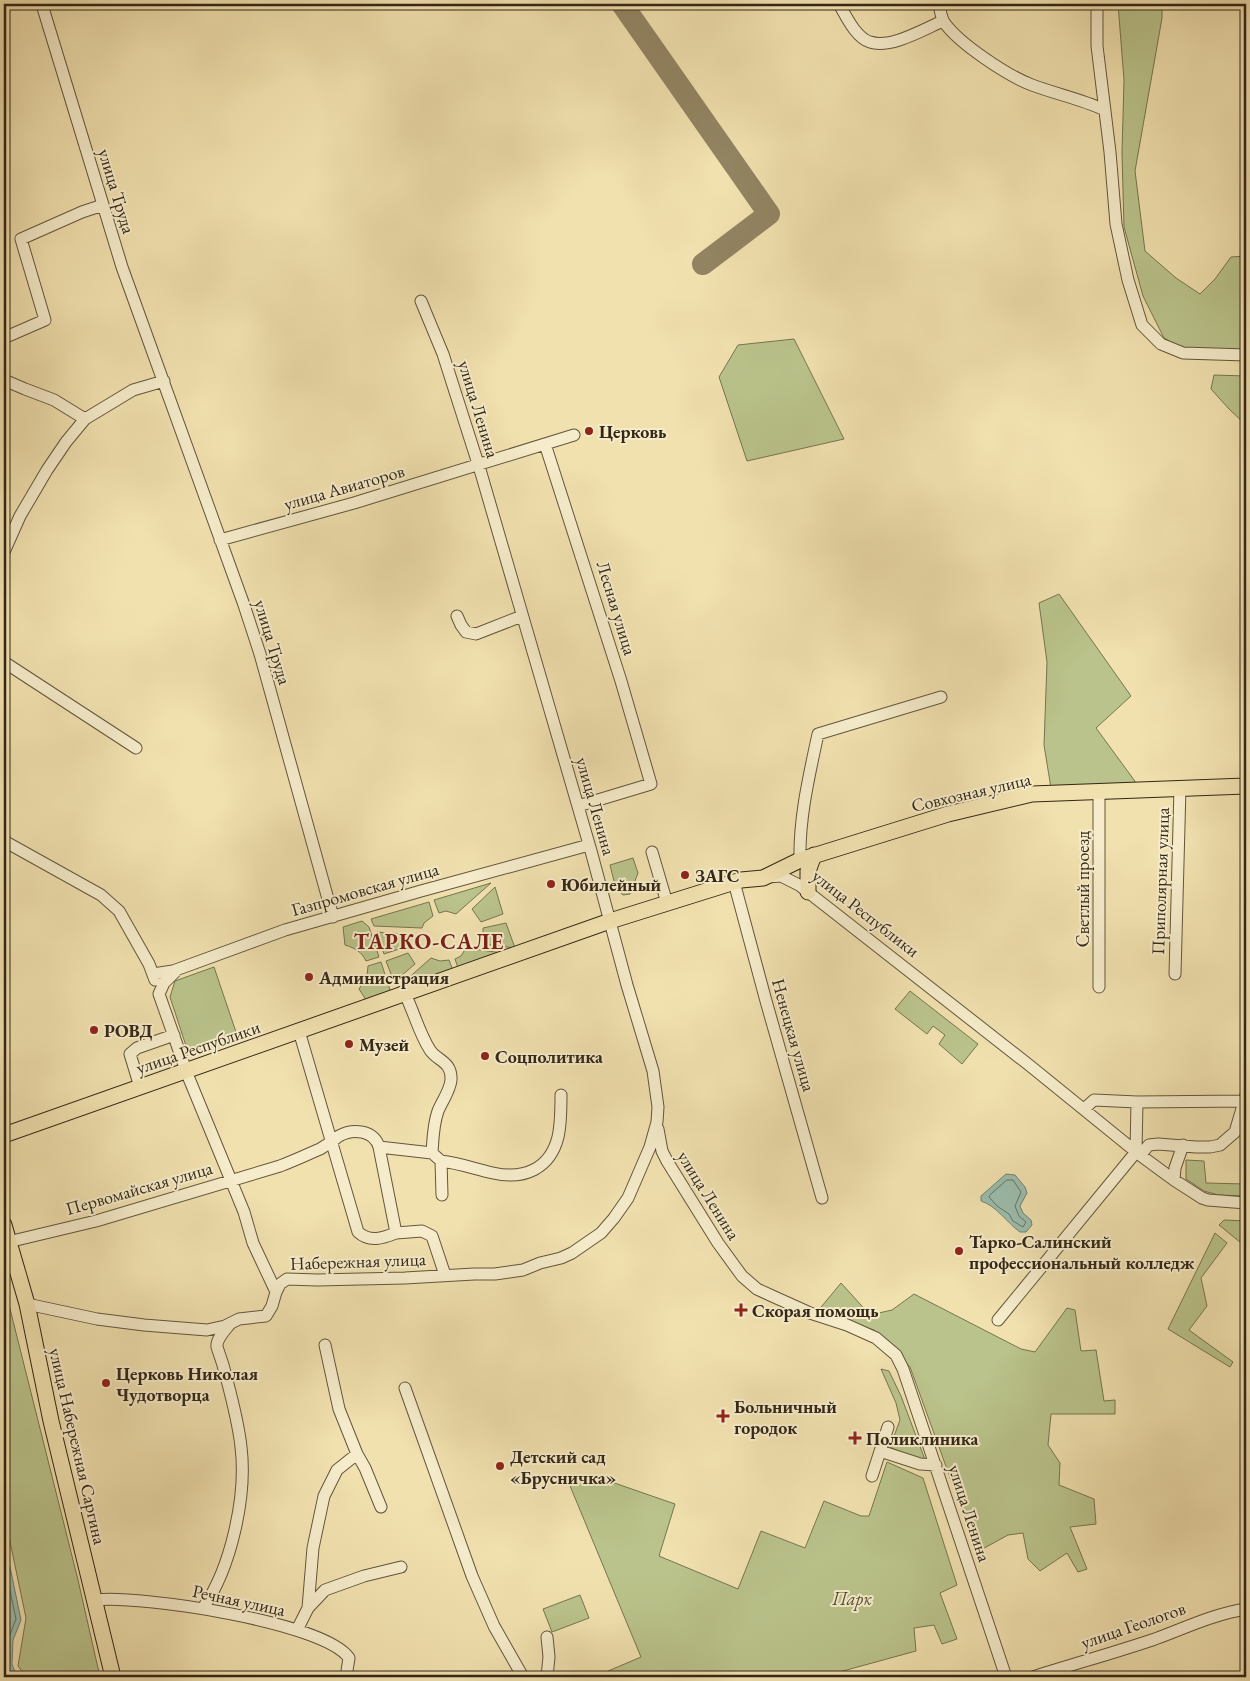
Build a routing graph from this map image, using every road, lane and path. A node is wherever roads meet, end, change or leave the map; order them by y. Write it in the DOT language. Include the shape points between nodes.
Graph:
graph roads {
  1 [pos="839,4"];
  2 [pos="939,4"];
  3 [pos="1098,4"];
  4 [pos="43,8"];
  5 [pos="943,21"];
  6 [pos="1105,110"];
  7 [pos="103,205"];
  8 [pos="421,301"];
  9 [pos="4,340"];
  10 [pos="1246,354"];
  11 [pos="4,380"];
  12 [pos="164,381"];
  13 [pos="85,419"];
  14 [pos="574,435"];
  15 [pos="546,444"];
  16 [pos="478,466"];
  17 [pos="220,540"];
  18 [pos="4,552"];
  19 [pos="457,616"];
  20 [pos="522,616"];
  21 [pos="4,662"];
  22 [pos="941,697"];
  23 [pos="136,748"];
  24 [pos="1246,786"];
  25 [pos="1180,788"];
  26 [pos="1099,792"];
  27 [pos="578,806"];
  28 [pos="4,841"];
  29 [pos="589,845"];
  30 [pos="652,852"];
  31 [pos="807,858"];
  32 [pos="763,878"];
  33 [pos="734,882"];
  34 [pos="808,892"];
  35 [pos="667,903"];
  36 [pos="333,917"];
  37 [pos="610,921"];
  38 [pos="179,969"];
  39 [pos="152,974"];
  40 [pos="1175,974"];
  41 [pos="1099,986"];
  42 [pos="159,994"];
  43 [pos="405,994"];
  44 [pos="299,1031"];
  45 [pos="174,1036"];
  46 [pos="186,1071"];
  47 [pos="140,1088"];
  48 [pos="561,1095"];
  49 [pos="1245,1098"];
  50 [pos="1137,1102"];
  51 [pos="1084,1108"];
  52 [pos="657,1122"];
  53 [pos="4,1135"];
  54 [pos="332,1143"];
  55 [pos="1183,1145"];
  56 [pos="379,1147"];
  57 [pos="1138,1154"];
  58 [pos="436,1157"];
  59 [pos="645,1158"];
  60 [pos="667,1161"];
  61 [pos="230,1180"];
  62 [pos="1174,1180"];
  63 [pos="442,1195"];
  64 [pos="822,1198"];
  65 [pos="1246,1203"];
  66 [pos="4,1225"];
  67 [pos="396,1233"];
  68 [pos="8,1242"];
  69 [pos="445,1275"];
  70 [pos="276,1292"];
  71 [pos="27,1304"];
  72 [pos="998,1320"];
  73 [pos="230,1323"];
  74 [pos="207,1330"];
  75 [pos="217,1345"];
  76 [pos="325,1345"];
  77 [pos="405,1388"];
  78 [pos="888,1427"];
  79 [pos="880,1451"];
  80 [pos="357,1454"];
  81 [pos="936,1465"];
  82 [pos="872,1476"];
  83 [pos="381,1507"];
  84 [pos="401,1567"];
  85 [pos="96,1600"];
  86 [pos="203,1608"];
  87 [pos="308,1608"];
  88 [pos="1246,1609"];
  89 [pos="296,1630"];
  90 [pos="547,1637"];
  91 [pos="113,1677"];
  92 [pos="346,1677"];
  93 [pos="523,1677"];
  94 [pos="547,1677"];
  95 [pos="1006,1677"];
  96 [pos="1033,1677"];
  1 -- 5 [label="street" via="859,35 869,42 884,44"];
  2 -- 5 [label="street"];
  3 -- 6 [label="street" via="1097,46"];
  4 -- 7 [label="street, улица Труда"];
  5 -- 6 [label="street" via="981,55 1007,72 1030,84"];
  6 -- 10 [label="street" via="1116,224 1142,325 1160,344 1183,353"];
  7 -- 9 [label="street" via="21,239 45,320"];
  7 -- 12 [label="street, улица Труда"];
  8 -- 16 [label="street, улица Ленина" via="443,354"];
  11 -- 13 [label="street" via="54,400"];
  12 -- 13 [label="street" via="133,390"];
  12 -- 17 [label="street, улица Труда"];
  13 -- 18 [label="street" via="47,470 20,516"];
  14 -- 15 [label="street, улица Авиаторов"];
  15 -- 16 [label="street, улица Авиаторов"];
  15 -- 27 [label="street, Лесная улица" via="651,784"];
  16 -- 17 [label="street, улица Авиаторов"];
  16 -- 20 [label="street, улица Ленина"];
  17 -- 36 [label="street, улица Труда" via="260,654"];
  19 -- 20 [label="street" via="466,632 476,634"];
  20 -- 27 [label="street, улица Ленина"];
  21 -- 23 [label="street"];
  22 -- 31 [label="street" via="818,734 801,826"];
  24 -- 25 [label="main road, Совхозная улица"];
  25 -- 26 [label="main road, Совхозная улица"];
  25 -- 40 [label="street, Приполярная улица"];
  26 -- 31 [label="main road, Совхозная улица" via="1032,794 948,814"];
  26 -- 41 [label="street, Светлый проезд"];
  27 -- 29 [label="street, улица Ленина"];
  28 -- 39 [label="street" via="101,895 119,911"];
  29 -- 36 [label="street, Газпромовская улица"];
  29 -- 37 [label="street, улица Ленина"];
  30 -- 35 [label="street"];
  31 -- 32 [label="main road, Совхозная улица"];
  31 -- 34 [label="main road"];
  32 -- 33 [label="main road, улица Республики"];
  32 -- 34 [label="street, улица Республики" via="781,876"];
  33 -- 35 [label="main road, улица Республики"];
  33 -- 64 [label="street, Ненецкая улица"];
  34 -- 51 [label="street, улица Республики"];
  35 -- 37 [label="main road, улица Республики"];
  36 -- 38 [label="street, Газпромовская улица" via="285,930"];
  37 -- 43 [label="main road, улица Республики"];
  37 -- 52 [label="street, улица Ленина" via="653,1071"];
  38 -- 39 [label="street, Газпромовская улица"];
  38 -- 42 [label="street" via="164,983"];
  39 -- 42 [label="street"];
  42 -- 45 [label="street"];
  43 -- 44 [label="main road, улица Республики"];
  43 -- 58 [label="street" via="431,1052 449,1066 451,1079 434,1125"];
  44 -- 46 [label="main road, улица Республики"];
  44 -- 54 [label="street"];
  45 -- 46 [label="street"];
  45 -- 47 [label="street" via="137,1048 130,1054"];
  46 -- 47 [label="main road, улица Республики"];
  46 -- 61 [label="street"];
  47 -- 53 [label="main road, улица Республики"];
  48 -- 58 [label="street" via="558,1136 550,1158 533,1172 495,1174"];
  49 -- 50 [label="street"];
  49 -- 55 [label="street" via="1235,1132 1220,1145"];
  50 -- 51 [label="street" via="1094,1100"];
  50 -- 57 [label="street"];
  51 -- 57 [label="street, улица Республики"];
  52 -- 59 [label="street, улица Ленина"];
  52 -- 60 [label="street, улица Ленина" via="659,1140"];
  54 -- 56 [label="street, Первомайская улица" via="339,1136 358,1132 373,1136"];
  54 -- 61 [label="street, Первомайская улица" via="280,1166"];
  54 -- 67 [label="street" via="358,1232 370,1239"];
  55 -- 57 [label="street" via="1149,1145"];
  55 -- 62 [label="street" via="1174,1168"];
  56 -- 58 [label="street"];
  56 -- 67 [label="street"];
  57 -- 62 [label="street, улица Республики"];
  57 -- 72 [label="street"];
  58 -- 63 [label="street"];
  59 -- 60 [label="street"];
  59 -- 69 [label="street, улица Ленина" via="628,1198 614,1218 601,1233 572,1253 523,1270"];
  60 -- 81 [label="street, улица Ленина" via="718,1243 742,1276 757,1289 876,1338 896,1355"];
  61 -- 68 [label="street, Первомайская улица" via="96,1221"];
  61 -- 70 [label="street" via="253,1243"];
  62 -- 65 [label="street, улица Республики" via="1208,1200"];
  66 -- 68 [label="main road, улица Набережная Саргина"];
  67 -- 69 [label="street" via="422,1231 432,1236"];
  68 -- 71 [label="main road, улица Набережная Саргина"];
  69 -- 70 [label="street, Набережная улица" via="385,1279 287,1278"];
  70 -- 73 [label="street, Набережная улица" via="266,1316"];
  71 -- 74 [label="street, Набережная улица" via="97,1319"];
  71 -- 85 [label="main road, улица Набережная Саргина" via="51,1421"];
  73 -- 74 [label="street, Набережная улица"];
  73 -- 75 [label="street"];
  74 -- 75 [label="street"];
  75 -- 86 [label="street" via="233,1404 242,1465 236,1521 228,1555 218,1583"];
  76 -- 80 [label="street" via="339,1409"];
  77 -- 93 [label="street" via="472,1576 494,1626"];
  78 -- 79 [label="street"];
  79 -- 81 [label="street" via="920,1464"];
  79 -- 82 [label="street"];
  80 -- 83 [label="street"];
  80 -- 87 [label="street" via="337,1470 324,1496 313,1548"];
  81 -- 95 [label="street, улица Ленина"];
  84 -- 87 [label="street" via="325,1590"];
  85 -- 86 [label="street, Речная улица" via="131,1599"];
  85 -- 91 [label="main road, улица Набережная Саргина"];
  86 -- 89 [label="street, Речная улица"];
  87 -- 89 [label="street"];
  88 -- 96 [label="street, улица Геологов" via="1197,1621 1155,1638"];
  89 -- 92 [label="street, Речная улица" via="346,1653 349,1658"];
  90 -- 94 [label="street"];
}
